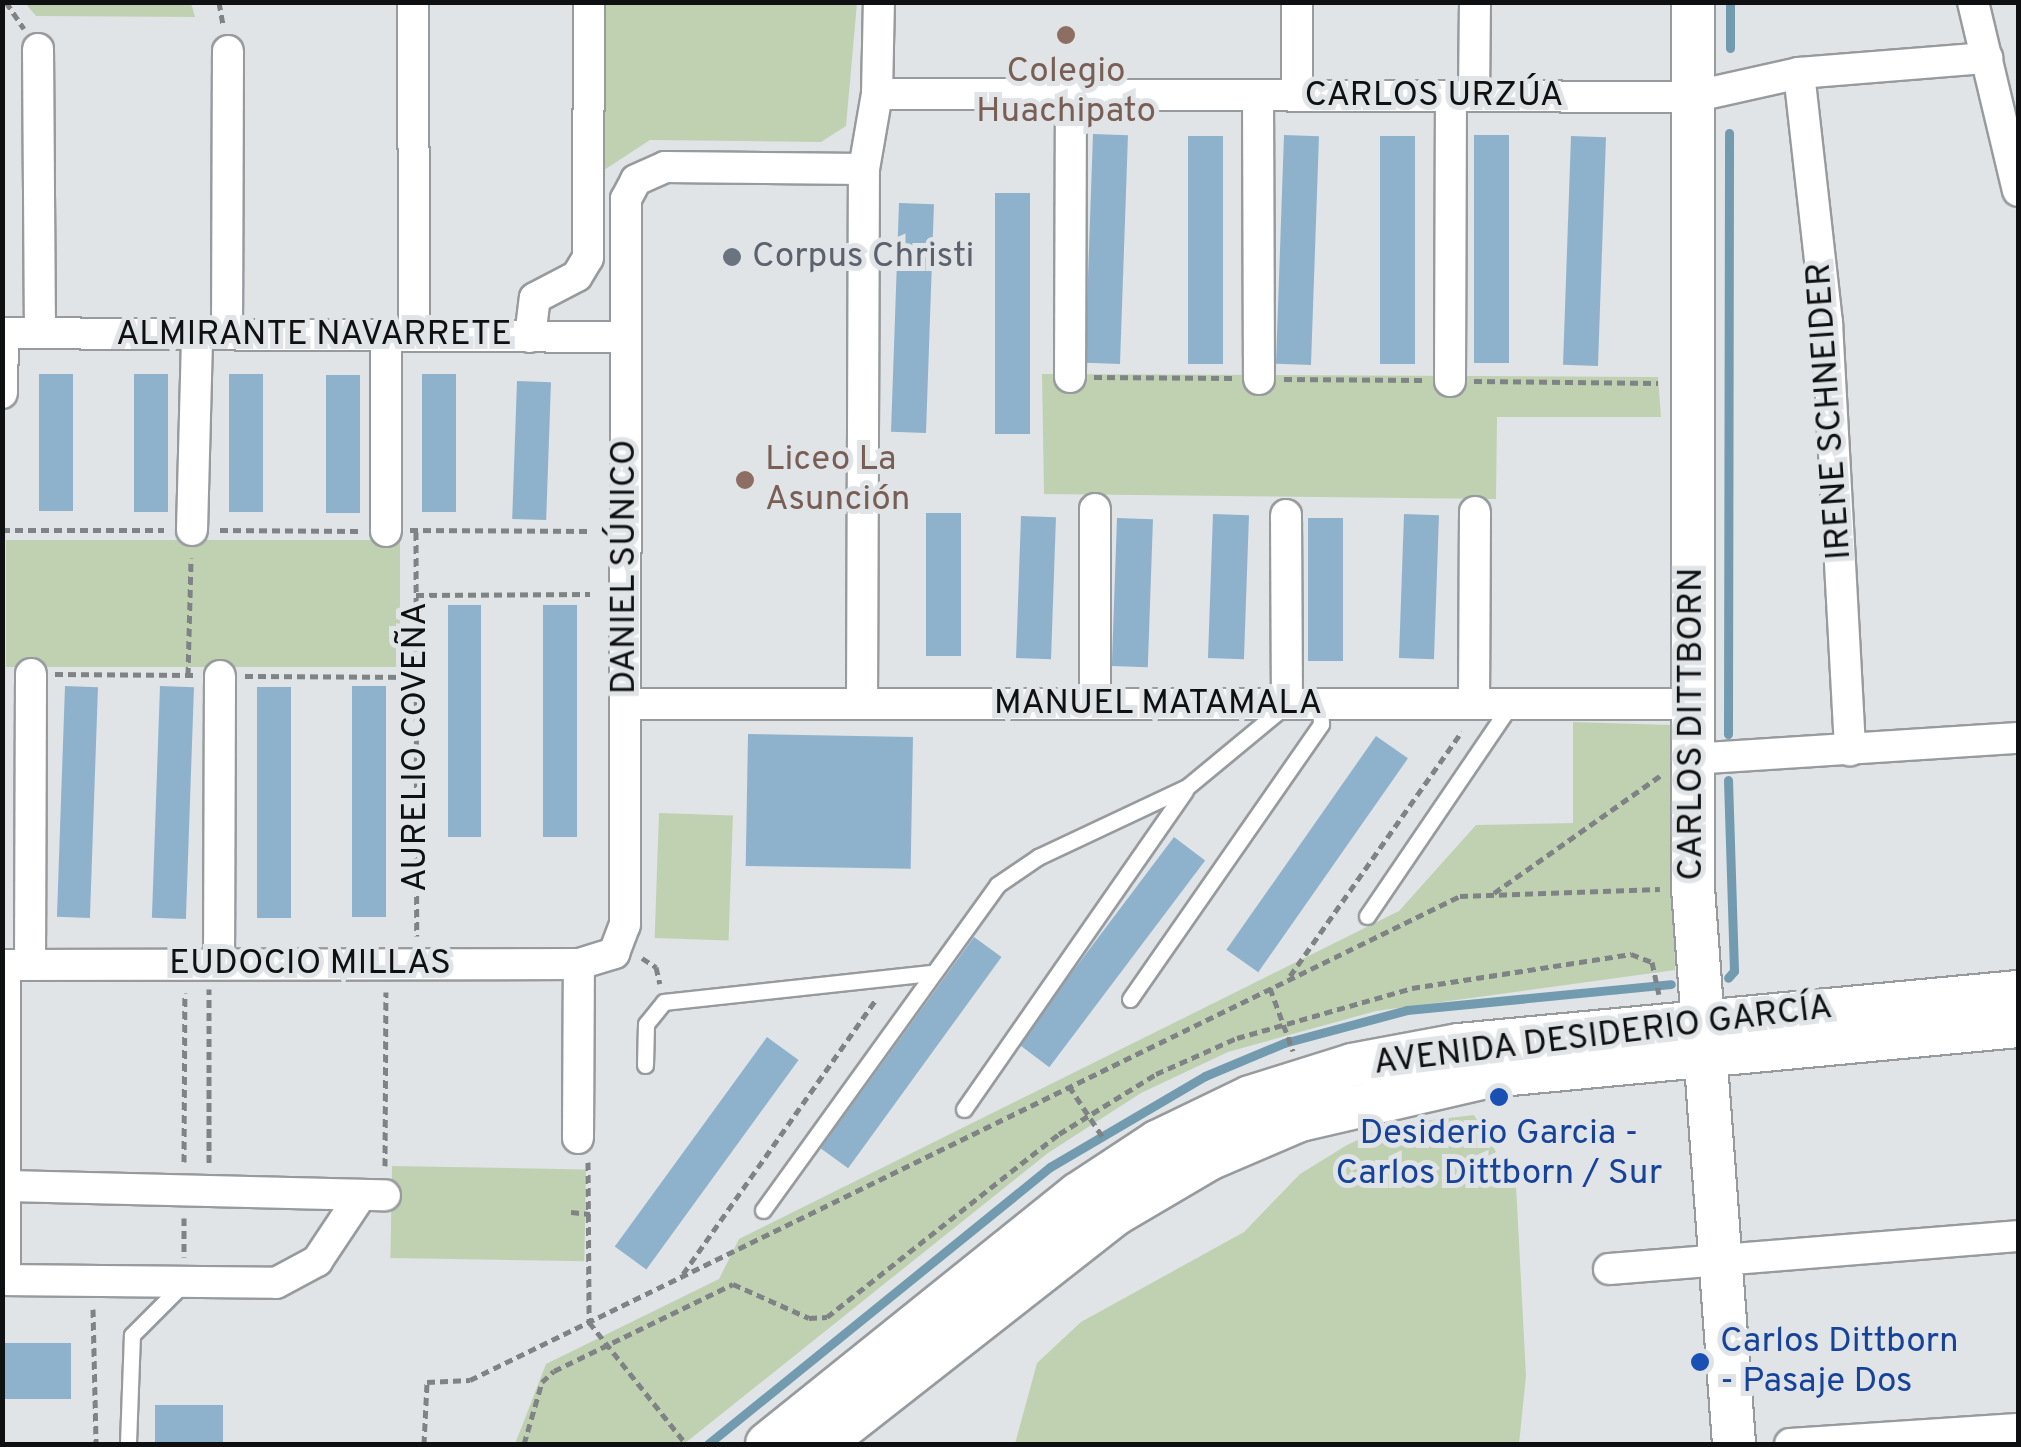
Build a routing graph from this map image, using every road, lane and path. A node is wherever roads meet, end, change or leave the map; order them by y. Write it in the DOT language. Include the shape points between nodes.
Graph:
graph roads {
  1 [pos="413,2"];
  2 [pos="589,2"];
  3 [pos="879,2"];
  4 [pos="1297,2"];
  5 [pos="1475,2"];
  6 [pos="1693,2"];
  7 [pos="1973,2"];
  8 [pos="38,50"];
  9 [pos="228,51"];
  10 [pos="1987,58"];
  11 [pos="1799,73"];
  12 [pos="878,94"];
  13 [pos="1071,94"];
  14 [pos="1258,95"];
  15 [pos="1297,95"];
  16 [pos="1462,96"];
  17 [pos="1692,97"];
  18 [pos="864,169"];
  19 [pos="2018,191"];
  20 [pos="3,333"];
  21 [pos="40,333"];
  22 [pos="212,334"];
  23 [pos="400,336"];
  24 [pos="530,336"];
  25 [pos="625,338"];
  26 [pos="1070,377"];
  27 [pos="1259,379"];
  28 [pos="1450,381"];
  29 [pos="1691,383"];
  30 [pos="2,393"];
  31 [pos="1095,509"];
  32 [pos="1474,512"];
  33 [pos="1286,515"];
  34 [pos="2,530"];
  35 [pos="192,530"];
  36 [pos="386,530"];
  37 [pos="416,530"];
  38 [pos="591,531"];
  39 [pos="590,594"];
  40 [pos="416,595"];
  41 [pos="31,674"];
  42 [pos="188,675"];
  43 [pos="220,676"];
  44 [pos="625,704"];
  45 [pos="862,704"];
  46 [pos="1094,704"];
  47 [pos="1288,704"];
  48 [pos="1320,704"];
  49 [pos="1510,704"];
  50 [pos="1691,704"];
  51 [pos="1468,717"];
  52 [pos="2018,738"];
  53 [pos="1850,750"];
  54 [pos="1691,759"];
  55 [pos="1187,787"];
  56 [pos="1693,888"];
  57 [pos="1492,895"];
  58 [pos="1367,916"];
  59 [pos="618,949"];
  60 [pos="204,964"];
  61 [pos="402,964"];
  62 [pos="579,964"];
  63 [pos="13,965"];
  64 [pos="932,973"];
  65 [pos="893,975"];
  66 [pos="1288,979"];
  67 [pos="1270,988"];
  68 [pos="1659,992"];
  69 [pos="2018,992"];
  70 [pos="1130,999"];
  71 [pos="664,1002"];
  72 [pos="1284,1022"];
  73 [pos="2018,1026"];
  74 [pos="1700,1038"];
  75 [pos="1293,1051"];
  76 [pos="645,1065"];
  77 [pos="1068,1086"];
  78 [pos="964,1109"];
  79 [pos="1088,1114"];
  80 [pos="578,1138"];
  81 [pos="1105,1141"];
  82 [pos="5,1186"];
  83 [pos="196,1191"];
  84 [pos="373,1195"];
  85 [pos="764,1210"];
  86 [pos="571,1212"];
  87 [pos="590,1214"];
  88 [pos="2018,1236"];
  89 [pos="1718,1260"];
  90 [pos="1609,1270"];
  91 [pos="681,1276"];
  92 [pos="4,1280"];
  93 [pos="92,1281"];
  94 [pos="184,1282"];
  95 [pos="590,1322"];
  96 [pos="604,1347"];
  97 [pos="2018,1428"];
  98 [pos="831,1431"];
  99 [pos="128,1442"];
  100 [pos="96,1444"];
  101 [pos="424,1444"];
  102 [pos="524,1444"];
  103 [pos="686,1444"];
  104 [pos="767,1444"];
  105 [pos="1734,1444"];
  106 [pos="1790,1444"];
  1 -- 23 [label="street"];
  2 -- 24 [label="street" via="588,258 576,276 534,298"];
  3 -- 12 [label="street"];
  4 -- 15 [label="street"];
  5 -- 16 [label="street"];
  6 -- 17 [label="main road, CARLOS DITTBORN"];
  7 -- 10 [label="street"];
  8 -- 21 [label="street"];
  9 -- 22 [label="street"];
  10 -- 11 [label="street, CARLOS URZÚA"];
  10 -- 19 [label="street"];
  11 -- 17 [label="street, CARLOS URZÚA"];
  11 -- 53 [label="street, IRENE SCHNEIDER" via="1827,323"];
  12 -- 13 [label="street, CARLOS URZÚA"];
  12 -- 18 [label="street"];
  13 -- 14 [label="street, CARLOS URZÚA"];
  13 -- 26 [label="street"];
  14 -- 15 [label="street, CARLOS URZÚA"];
  14 -- 27 [label="street"];
  15 -- 16 [label="street, CARLOS URZÚA"];
  16 -- 17 [label="street, CARLOS URZÚA"];
  16 -- 28 [label="street"];
  17 -- 29 [label="main road, CARLOS DITTBORN"];
  18 -- 25 [label="street, DANIEL SÚNICO" via="665,166 636,180 624,210"];
  18 -- 45 [label="street"];
  20 -- 21 [label="street, ALMIRANTE NAVARRETE"];
  20 -- 30 [label="street"];
  21 -- 22 [label="street, ALMIRANTE NAVARRETE"];
  22 -- 23 [label="street, ALMIRANTE NAVARRETE"];
  22 -- 35 [label="street"];
  23 -- 24 [label="street, ALMIRANTE NAVARRETE"];
  23 -- 36 [label="street"];
  24 -- 25 [label="street, ALMIRANTE NAVARRETE"];
  25 -- 44 [label="street, DANIEL SÚNICO"];
  26 -- 27 [label="path"];
  27 -- 28 [label="path"];
  28 -- 29 [label="path"];
  29 -- 50 [label="main road, CARLOS DITTBORN"];
  31 -- 46 [label="street"];
  32 -- 51 [label="street"];
  33 -- 47 [label="street"];
  34 -- 35 [label="path"];
  35 -- 36 [label="path"];
  35 -- 42 [label="path"];
  36 -- 37 [label="path"];
  37 -- 38 [label="path"];
  37 -- 40 [label="path, AURELIO COVEÑA"];
  39 -- 40 [label="path"];
  40 -- 61 [label="path, AURELIO COVEÑA"];
  41 -- 63 [label="street"];
  43 -- 60 [label="street"];
  44 -- 45 [label="street, MANUEL MATAMALA"];
  44 -- 59 [label="street, DANIEL SÚNICO"];
  45 -- 46 [label="street, MANUEL MATAMALA"];
  46 -- 47 [label="street, MANUEL MATAMALA"];
  47 -- 48 [label="street, MANUEL MATAMALA"];
  47 -- 55 [label="lane"];
  48 -- 51 [label="street, MANUEL MATAMALA"];
  48 -- 70 [label="lane" via="1320,724"];
  49 -- 50 [label="street, MANUEL MATAMALA"];
  49 -- 51 [label="street, MANUEL MATAMALA"];
  49 -- 58 [label="lane"];
  50 -- 54 [label="main road, CARLOS DITTBORN"];
  51 -- 66 [label="path"];
  52 -- 53 [label="street"];
  53 -- 54 [label="street"];
  54 -- 56 [label="main road, CARLOS DITTBORN"];
  54 -- 57 [label="path"];
  55 -- 64 [label="lane" via="1014,872"];
  55 -- 78 [label="lane"];
  56 -- 57 [label="path"];
  56 -- 74 [label="main road, CARLOS DITTBORN"];
  57 -- 66 [label="path" via="1460,896"];
  59 -- 62 [label="street, EUDOCIO MILLAS"];
  59 -- 71 [label="path" via="656,967"];
  60 -- 61 [label="street, EUDOCIO MILLAS"];
  60 -- 63 [label="street, EUDOCIO MILLAS"];
  60 -- 83 [label="path"];
  60 -- 83 [label="path"];
  61 -- 62 [label="street, EUDOCIO MILLAS"];
  61 -- 84 [label="path, AURELIO COVEÑA"];
  62 -- 80 [label="street"];
  63 -- 82 [label="street"];
  64 -- 65 [label="lane"];
  64 -- 85 [label="lane"];
  65 -- 71 [label="lane"];
  65 -- 91 [label="path"];
  66 -- 67 [label="path"];
  67 -- 72 [label="path"];
  67 -- 77 [label="path"];
  68 -- 72 [label="path" via="1646,957 1631,954 1412,988"];
  69 -- 74 [label="main road, AVENIDA DESIDERIO GARCÍA"];
  71 -- 76 [label="lane" via="646,1024"];
  72 -- 75 [label="path"];
  72 -- 79 [label="path" via="1192,1056"];
  73 -- 74 [label="main road, AVENIDA DESIDERIO GARCÍA"];
  74 -- 89 [label="main road, CARLOS DITTBORN"];
  74 -- 98 [label="main road, AVENIDA DESIDERIO GARCÍA" via="1490,1076 1357,1082 1160,1185 908,1354"];
  77 -- 79 [label="path"];
  77 -- 91 [label="path"];
  79 -- 81 [label="path"];
  79 -- 96 [label="path" via="827,1317 810,1318 733,1284"];
  80 -- 87 [label="path" via="588,1146"];
  82 -- 83 [label="street"];
  82 -- 92 [label="street"];
  83 -- 84 [label="street"];
  83 -- 94 [label="path"];
  84 -- 94 [label="street" via="317,1261 276,1283"];
  86 -- 87 [label="path"];
  87 -- 95 [label="path"];
  88 -- 89 [label="street"];
  89 -- 90 [label="street"];
  89 -- 105 [label="main road, CARLOS DITTBORN"];
  91 -- 95 [label="path"];
  92 -- 93 [label="street"];
  93 -- 94 [label="street"];
  93 -- 100 [label="path"];
  94 -- 99 [label="lane" via="132,1335"];
  95 -- 96 [label="path"];
  95 -- 101 [label="path" via="470,1380 427,1382"];
  96 -- 102 [label="path" via="546,1377"];
  96 -- 103 [label="path"];
  97 -- 106 [label="street"];
  98 -- 104 [label="main road, AVENIDA DESIDERIO GARCÍA"];
}
